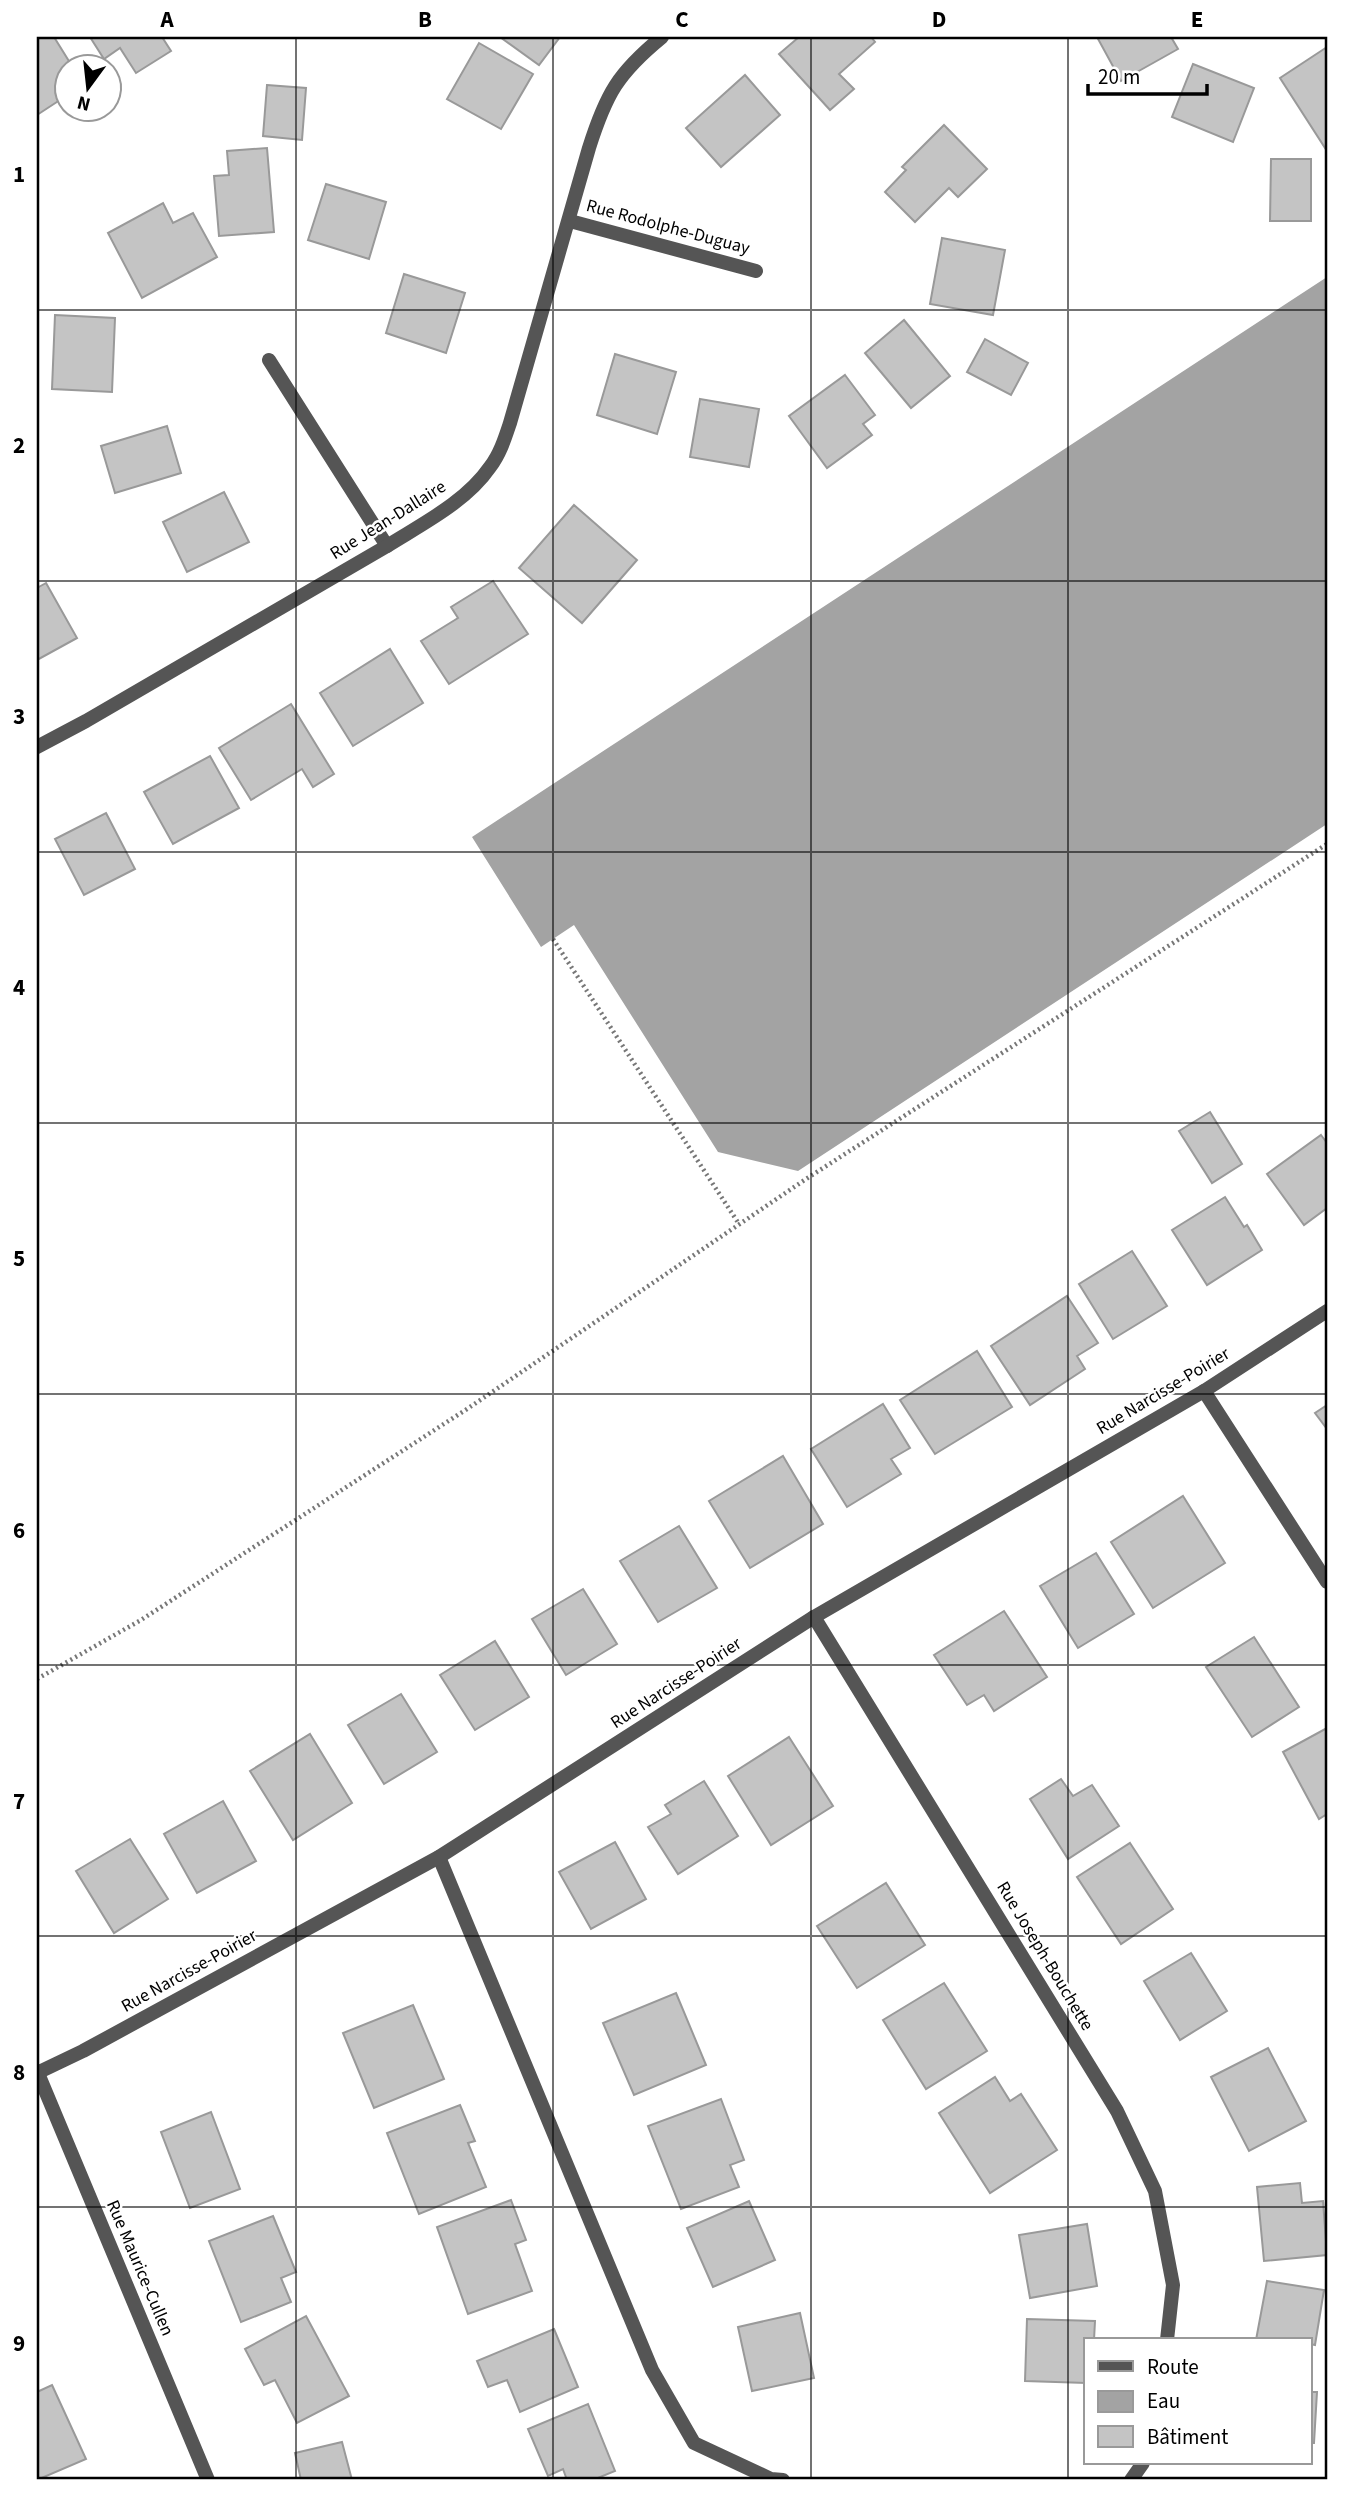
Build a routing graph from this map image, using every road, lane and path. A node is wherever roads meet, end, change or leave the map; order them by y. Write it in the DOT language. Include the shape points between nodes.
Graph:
graph roads {
  1 [pos="662,37"];
  2 [pos="570,221"];
  3 [pos="756,271"];
  4 [pos="269,360"];
  5 [pos="387,546"];
  6 [pos="37,747"];
  7 [pos="1327,844"];
  8 [pos="553,939"];
  9 [pos="739,1224"];
  10 [pos="1327,1311"];
  11 [pos="1204,1391"];
  12 [pos="1327,1582"];
  13 [pos="814,1617"];
  14 [pos="37,1679"];
  15 [pos="439,1857"];
  16 [pos="37,2072"];
  17 [pos="1167,2338"];
  18 [pos="1142,2464"];
  19 [pos="208,2480"];
  20 [pos="783,2480"];
  21 [pos="1131,2480"];
  1 -- 2 [label="street, Rue Jean-Dallaire" via="626,69 604,103"];
  2 -- 3 [label="street, Rue Rodolphe-Duguay"];
  2 -- 5 [label="street, Rue Jean-Dallaire" via="501,448 485,474 461,497"];
  4 -- 5 [label="street"];
  5 -- 6 [label="street, Rue Jean-Dallaire"];
  7 -- 9 [label="path"];
  8 -- 9 [label="path"];
  9 -- 14 [label="path" via="456,1417 141,1620"];
  10 -- 11 [label="street, Rue Narcisse-Poirier"];
  11 -- 12 [label="street"];
  11 -- 13 [label="street, Rue Narcisse-Poirier"];
  13 -- 15 [label="street, Rue Narcisse-Poirier"];
  13 -- 17 [label="street, Rue Joseph-Bouchette" via="1117,2111 1155,2191 1173,2285"];
  15 -- 16 [label="street, Rue Narcisse-Poirier" via="83,2052"];
  15 -- 20 [label="street" via="652,2370 694,2443 771,2479"];
  16 -- 19 [label="street, Rue Maurice-Cullen"];
  18 -- 21 [label="street"];
}
